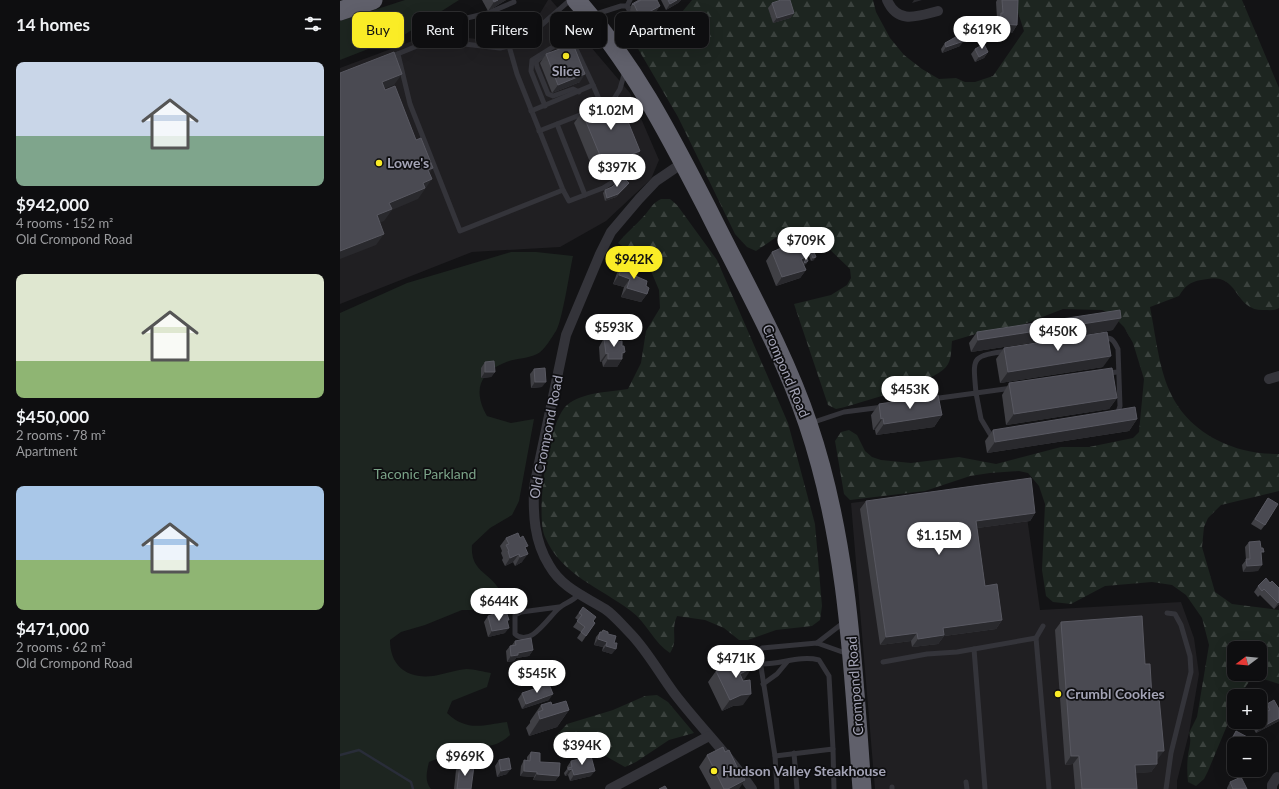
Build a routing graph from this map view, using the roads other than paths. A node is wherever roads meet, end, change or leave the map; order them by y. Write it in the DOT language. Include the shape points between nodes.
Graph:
graph roads {
  1 [pos="373,0"];
  2 [pos="570,0"];
  3 [pos="576,0"];
  4 [pos="630,0"];
  5 [pos="887,0"];
  6 [pos="514,2"];
  7 [pos="627,6"];
  8 [pos="340,11"];
  9 [pos="938,11"];
  10 [pos="586,12"];
  11 [pos="602,12"];
  12 [pos="468,18"];
  13 [pos="542,24"];
  14 [pos="607,37"];
  15 [pos="613,45"];
  16 [pos="412,48"];
  17 [pos="510,48"];
  18 [pos="577,51"];
  19 [pos="398,54"];
  20 [pos="391,56"];
  21 [pos="625,61"];
  22 [pos="593,85"];
  23 [pos="579,92"];
  24 [pos="612,102"];
  25 [pos="652,104"];
  26 [pos="545,106"];
  27 [pos="602,106"];
  28 [pos="617,107"];
  29 [pos="595,108"];
  30 [pos="531,111"];
  31 [pos="589,111"];
  32 [pos="557,124"];
  33 [pos="539,131"];
  34 [pos="633,144"];
  35 [pos="684,162"];
  36 [pos="563,190"];
  37 [pos="585,195"];
  38 [pos="1099,338"];
  39 [pos="1014,350"];
  40 [pos="1118,372"];
  41 [pos="1103,374"];
  42 [pos="1016,387"];
  43 [pos="976,393"];
  44 [pos="926,400"];
  45 [pos="889,406"];
  46 [pos="1111,417"];
  47 [pos="808,424"];
  48 [pos="1004,433"];
  49 [pos="578,595"];
  50 [pos="559,607"];
  51 [pos="1167,613"];
  52 [pos="849,618"];
  53 [pos="1043,626"];
  54 [pos="1036,638"];
  55 [pos="817,643"];
  56 [pos="974,649"];
  57 [pos="853,656"];
  58 [pos="787,662"];
  59 [pos="883,662"];
  60 [pos="760,664"];
  61 [pos="763,684"];
  62 [pos="709,736"];
  63 [pos="833,749"];
  64 [pos="794,753"];
  65 [pos="775,756"];
  66 [pos="1277,777"];
  67 [pos="966,782"];
  68 [pos="749,788"];
  69 [pos="610,789"];
  70 [pos="777,789"];
  71 [pos="797,789"];
  72 [pos="834,789"];
  73 [pos="862,789"];
  74 [pos="967,789"];
  75 [pos="985,789"];
  76 [pos="1049,789"];
  77 [pos="1166,789"];
  78 [pos="1272,789"];
  1 -- 8 [label="highway"];
  2 -- 13 [label="lane"];
  3 -- 10 [label="highway, Crompond Road"];
  4 -- 7 [label="lane"];
  5 -- 9 [label="street" via="893,11 912,18"];
  6 -- 12 [label="lane"];
  7 -- 11 [label="lane"];
  7 -- 15 [label="lane" via="636,23 635,29"];
  14 -- 15 [label="highway, Crompond Road"];
  15 -- 21 [label="highway, Crompond Road"];
  16 -- 19 [label="lane"];
  17 -- 30 [label="lane"];
  18 -- 22 [label="lane"];
  18 -- 23 [label="lane" via="561,49 536,62 548,94 553,96 573,89"];
  18 -- 26 [label="lane" via="562,43 532,60 531,71"];
  19 -- 20 [label="lane"];
  19 -- 36 [label="lane" via="410,104 460,231"];
  21 -- 24 [label="lane" via="623,79"];
  21 -- 25 [label="highway, Crompond Road"];
  22 -- 23 [label="lane"];
  22 -- 27 [label="lane"];
  23 -- 26 [label="lane"];
  24 -- 25 [label="lane" via="639,100"];
  24 -- 27 [label="lane"];
  24 -- 28 [label="lane"];
  25 -- 35 [label="highway, Crompond Road"];
  26 -- 30 [label="lane"];
  27 -- 29 [label="lane"];
  30 -- 33 [label="lane"];
  31 -- 32 [label="lane"];
  32 -- 33 [label="lane"];
  32 -- 37 [label="lane"];
  33 -- 36 [label="lane"];
  34 -- 37 [label="lane" via="638,166 603,188"];
  35 -- 47 [label="highway, Crompond Road" via="759,309"];
  35 -- 49 [label="street, Old Crompond Road" via="656,181 611,232 566,335 534,486 533,508 539,544 549,566 562,583"];
  36 -- 37 [label="lane" via="569,200"];
  38 -- 40 [label="lane" via="1110,338 1114,341 1118,349"];
  39 -- 43 [label="lane" via="977,358 974,364"];
  40 -- 41 [label="lane"];
  40 -- 46 [label="lane" via="1120,406 1118,415"];
  42 -- 43 [label="lane"];
  43 -- 44 [label="lane"];
  43 -- 48 [label="lane" via="984,428 990,434"];
  45 -- 47 [label="lane" via="844,412"];
  47 -- 52 [label="highway, Crompond Road" via="832,514"];
  49 -- 50 [label="lane" via="573,601"];
  49 -- 62 [label="street, Old Crompond Road" via="607,610 630,633 674,694"];
  50 -- 50 [label="lane" via="533,634 525,638 519,638 515,634 515,616 521,612"];
  51 -- 77 [label="lane" via="1175,614 1181,625 1190,656 1191,672 1171,753"];
  52 -- 55 [label="lane"];
  52 -- 57 [label="highway, Crompond Road"];
  53 -- 54 [label="lane"];
  54 -- 56 [label="lane"];
  54 -- 76 [label="lane"];
  55 -- 57 [label="lane"];
  55 -- 60 [label="lane" via="762,648 759,654"];
  56 -- 59 [label="lane"];
  56 -- 75 [label="lane"];
  57 -- 73 [label="highway, Crompond Road"];
  58 -- 60 [label="lane"];
  58 -- 61 [label="lane" via="777,674"];
  58 -- 63 [label="lane" via="809,658 818,660 829,676"];
  60 -- 61 [label="lane"];
  61 -- 65 [label="lane"];
  62 -- 68 [label="street, Old Crompond Road" via="733,762"];
  62 -- 69 [label="street"];
  63 -- 64 [label="lane"];
  63 -- 72 [label="lane"];
  64 -- 65 [label="lane"];
  64 -- 71 [label="lane"];
  65 -- 70 [label="lane"];
  66 -- 78 [label="street"];
  67 -- 74 [label="lane"];
}
